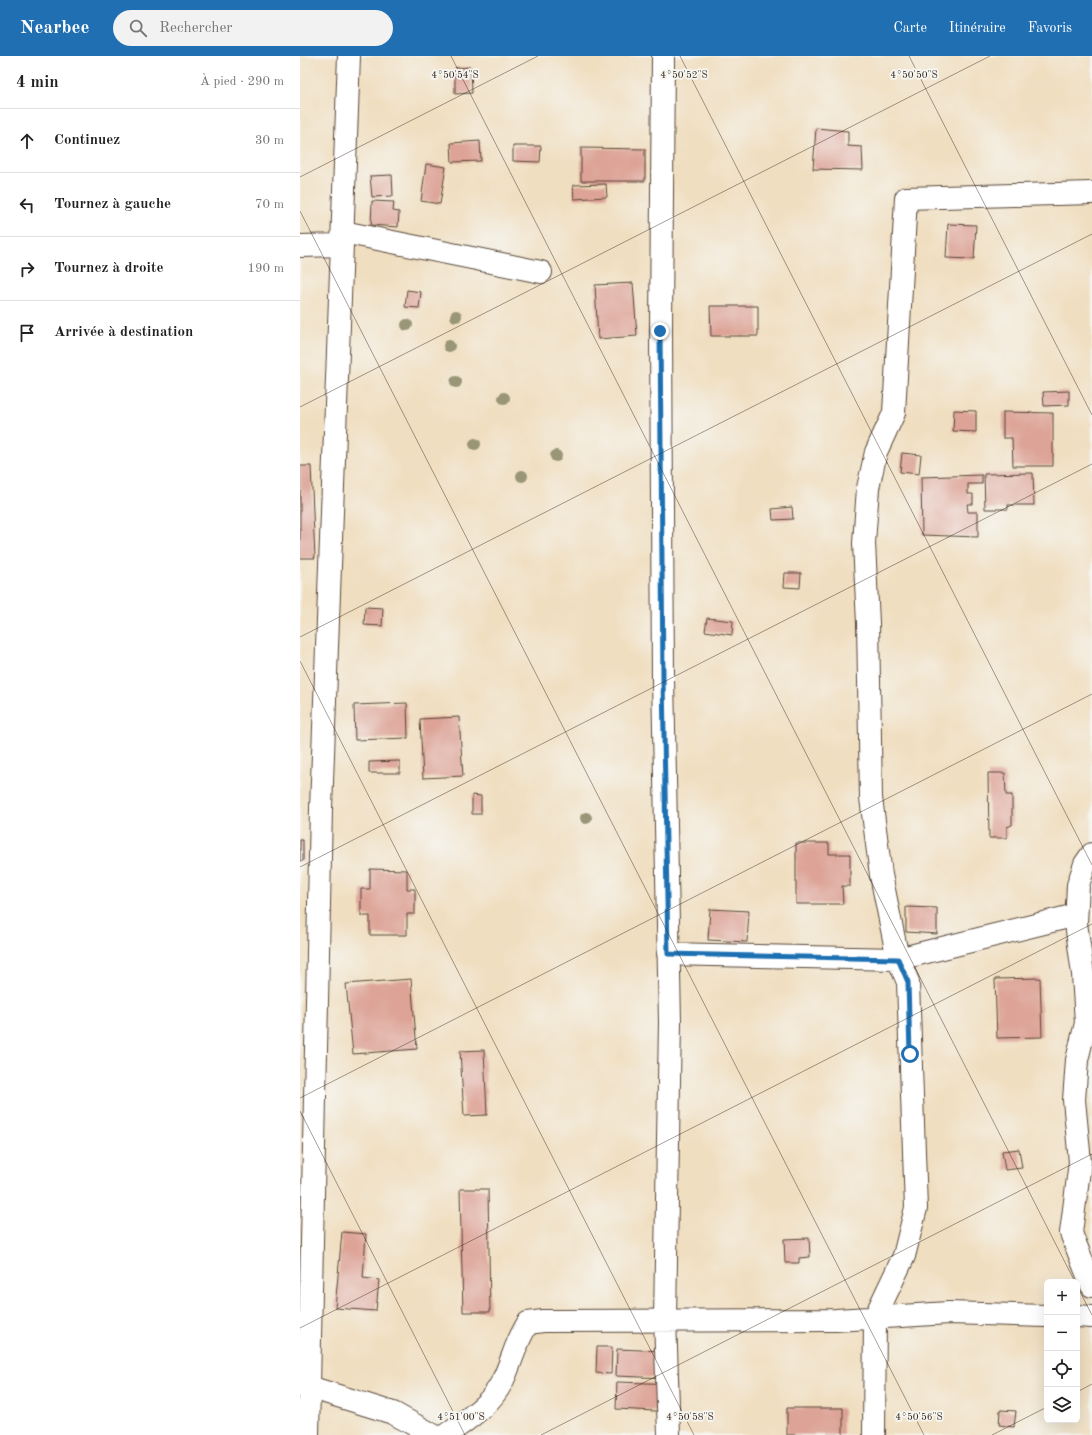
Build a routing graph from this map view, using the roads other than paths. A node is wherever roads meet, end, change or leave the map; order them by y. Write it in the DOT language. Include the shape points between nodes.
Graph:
graph roads {
  1 [pos="349,56"];
  2 [pos="663,56"];
  3 [pos="1092,193"];
  4 [pos="342,239"];
  5 [pos="300,246"];
  6 [pos="542,272"];
  7 [pos="1092,854"];
  8 [pos="1076,915"];
  9 [pos="668,954"];
  10 [pos="898,959"];
  11 [pos="308,1035"];
  12 [pos="1092,1286"];
  13 [pos="1044,1316"];
  14 [pos="1080,1316"];
  15 [pos="875,1317"];
  16 [pos="1092,1317"];
  17 [pos="665,1319"];
  18 [pos="309,1387"];
  19 [pos="308,1435"];
  20 [pos="433,1435"];
  21 [pos="446,1435"];
  22 [pos="669,1435"];
  23 [pos="874,1435"];
  1 -- 4 [label="street"];
  2 -- 9 [label="street" via="661,450"];
  3 -- 10 [label="street" via="906,198 894,413 876,452 868,488 864,543 871,798 881,875"];
  4 -- 5 [label="street"];
  4 -- 6 [label="street"];
  4 -- 11 [label="street" via="321,808"];
  7 -- 8 [label="street" via="1085,864 1078,885"];
  8 -- 10 [label="street"];
  8 -- 12 [label="street" via="1086,1023 1077,1060 1074,1100 1080,1162 1072,1233"];
  9 -- 10 [label="street"];
  9 -- 17 [label="street" via="670,1022"];
  10 -- 15 [label="street" via="908,982 916,1208 904,1256"];
  11 -- 18 [label="street"];
  13 -- 15 [label="street" via="949,1313"];
  14 -- 16 [label="street"];
  15 -- 17 [label="street" via="836,1320"];
  15 -- 23 [label="street"];
  17 -- 21 [label="street" via="528,1323 518,1338 501,1384 489,1401"];
  17 -- 22 [label="street"];
  18 -- 19 [label="street"];
  18 -- 20 [label="street" via="393,1413"];
}
